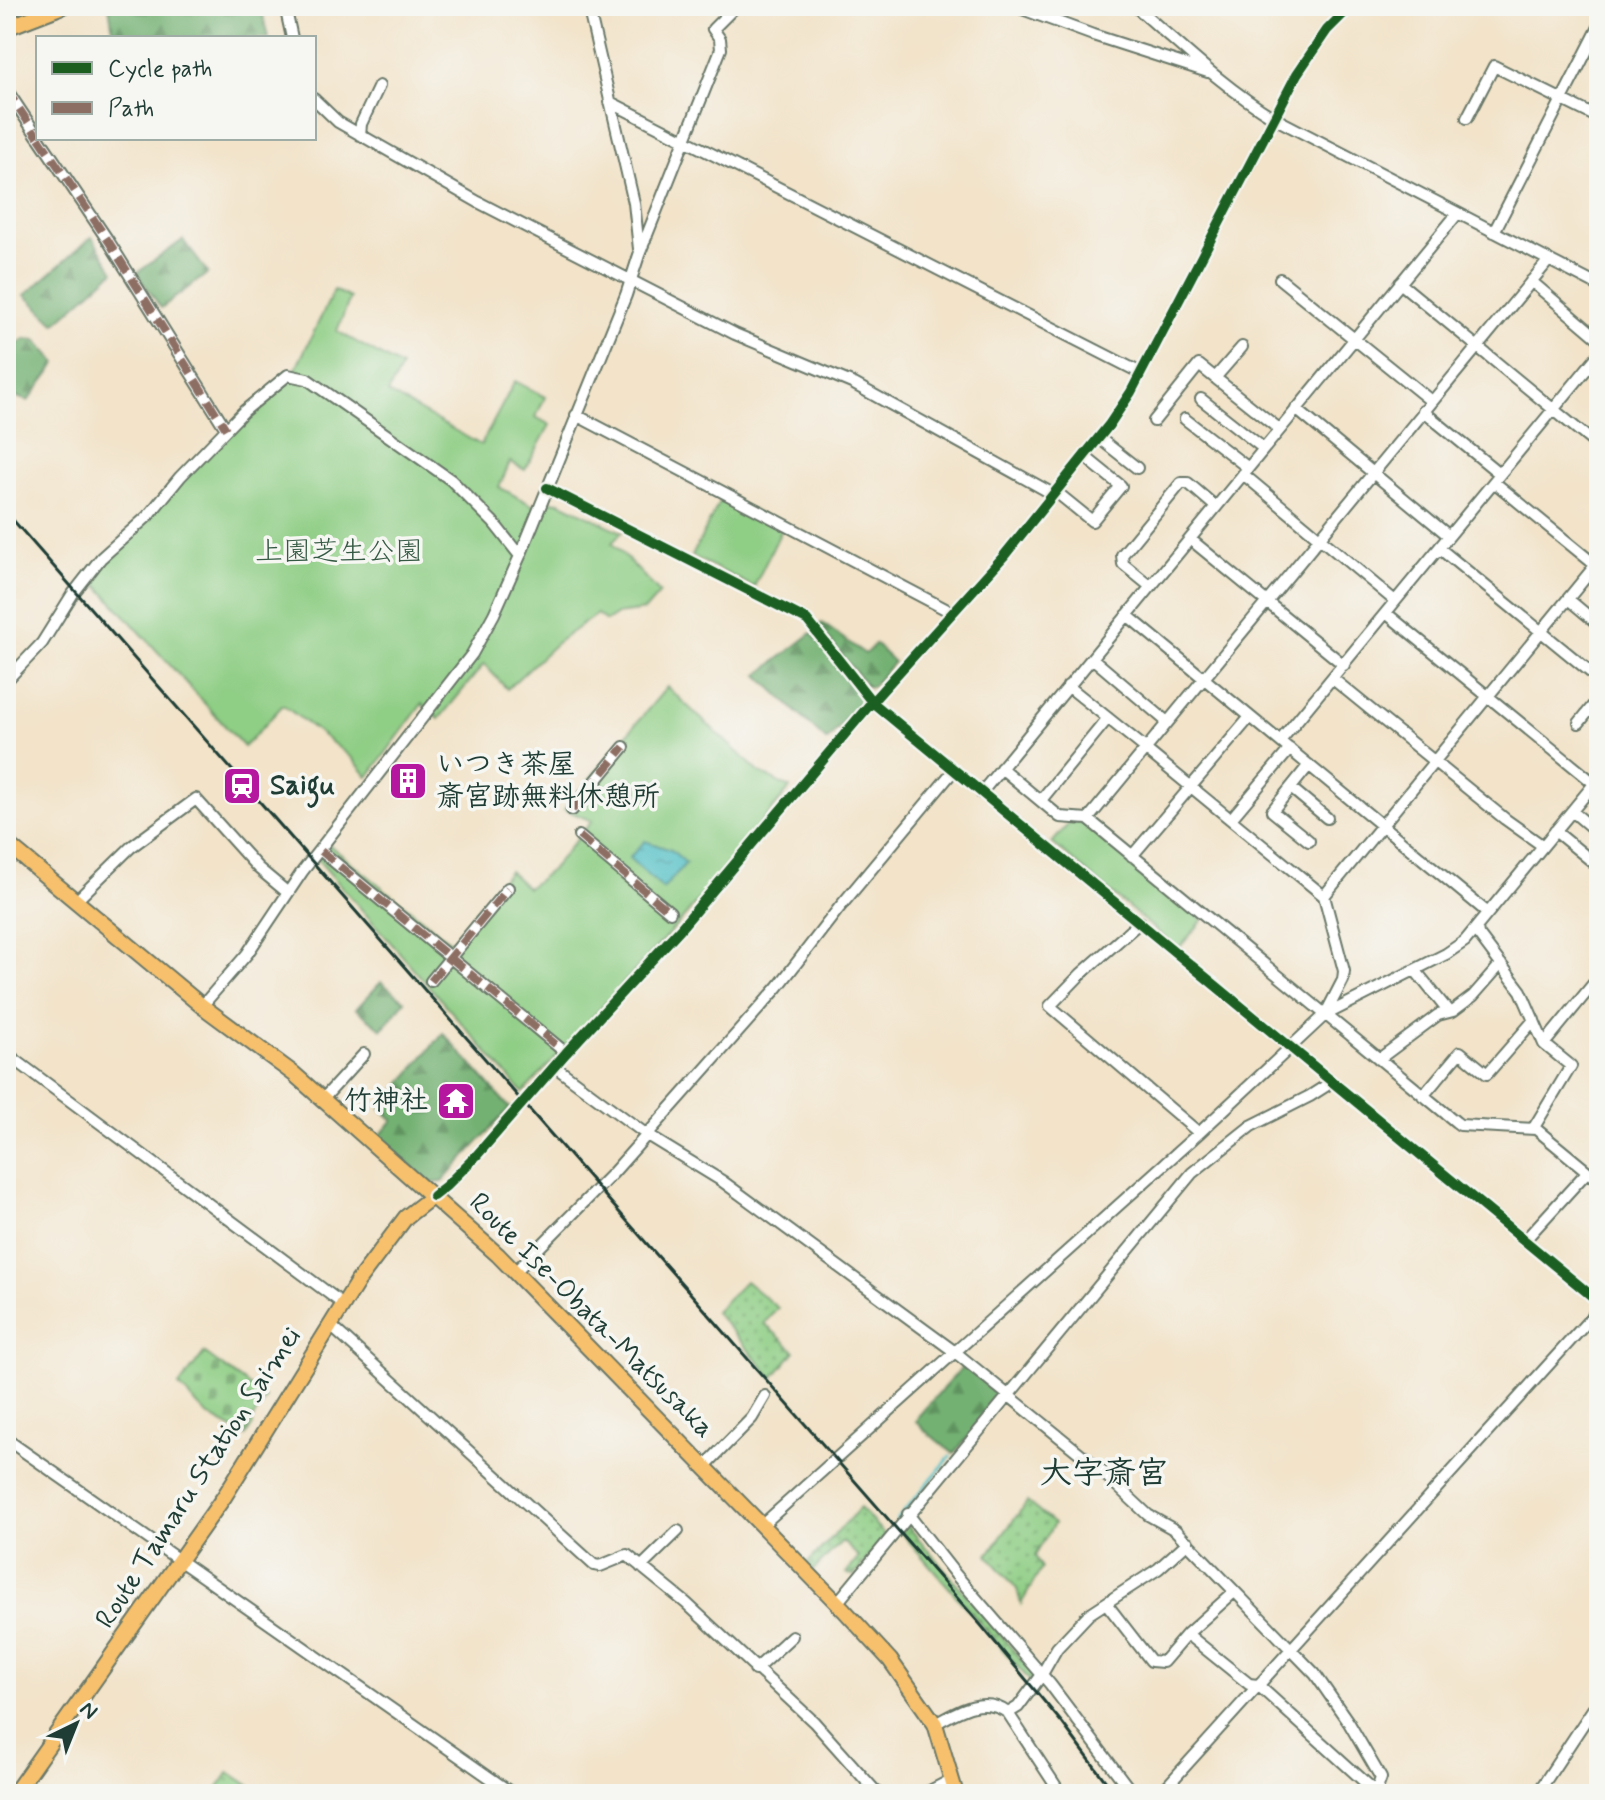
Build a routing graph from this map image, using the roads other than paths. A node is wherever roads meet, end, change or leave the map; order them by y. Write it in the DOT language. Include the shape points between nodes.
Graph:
graph roads {
  1 [pos="63,6"];
  2 [pos="285,6"];
  3 [pos="588,6"];
  4 [pos="736,6"];
  5 [pos="1014,6"];
  6 [pos="1135,6"];
  7 [pos="1351,6"];
  8 [pos="1599,27"];
  9 [pos="6,28"];
  10 [pos="292,36"];
  11 [pos="1210,72"];
  12 [pos="379,86"];
  13 [pos="6,89"];
  14 [pos="1561,100"];
  15 [pos="316,101"];
  16 [pos="610,102"];
  17 [pos="1274,118"];
  18 [pos="1467,118"];
  19 [pos="1599,118"];
  20 [pos="36,134"];
  21 [pos="360,135"];
  22 [pos="684,138"];
  23 [pos="40,140"];
  24 [pos="1458,213"];
  25 [pos="1494,232"];
  26 [pos="639,255"];
  27 [pos="1549,260"];
  28 [pos="1280,279"];
  29 [pos="630,281"];
  30 [pos="1531,281"];
  31 [pos="1400,283"];
  32 [pos="1599,286"];
  33 [pos="1354,339"];
  34 [pos="1599,339"];
  35 [pos="1242,347"];
  36 [pos="1476,347"];
  37 [pos="1599,354"];
  38 [pos="1141,373"];
  39 [pos="1215,378"];
  40 [pos="1201,399"];
  41 [pos="1431,401"];
  42 [pos="1296,409"];
  43 [pos="1554,410"];
  44 [pos="1423,411"];
  45 [pos="576,415"];
  46 [pos="1185,419"];
  47 [pos="1154,421"];
  48 [pos="226,429"];
  49 [pos="1279,429"];
  50 [pos="1099,438"];
  51 [pos="1599,447"];
  52 [pos="1263,448"];
  53 [pos="1084,456"];
  54 [pos="1137,468"];
  55 [pos="1245,471"];
  56 [pos="1372,473"];
  57 [pos="1497,478"];
  58 [pos="547,488"];
  59 [pos="1054,493"];
  60 [pos="1216,507"];
  61 [pos="1449,536"];
  62 [pos="1319,538"];
  63 [pos="1190,539"];
  64 [pos="1439,548"];
  65 [pos="520,556"];
  66 [pos="1598,565"];
  67 [pos="1150,586"];
  68 [pos="1568,599"];
  69 [pos="1395,601"];
  70 [pos="1266,603"];
  71 [pos="953,613"];
  72 [pos="1386,613"];
  73 [pos="1127,615"];
  74 [pos="1599,625"];
  75 [pos="1541,632"];
  76 [pos="1092,658"];
  77 [pos="1344,665"];
  78 [pos="1203,678"];
  79 [pos="1333,679"];
  80 [pos="1599,679"];
  81 [pos="6,681"];
  82 [pos="1068,686"];
  83 [pos="1488,696"];
  84 [pos="1599,698"];
  85 [pos="872,702"];
  86 [pos="1250,717"];
  87 [pos="1108,718"];
  88 [pos="1166,721"];
  89 [pos="1579,723"];
  90 [pos="1285,745"];
  91 [pos="624,747"];
  92 [pos="1145,748"];
  93 [pos="1434,762"];
  94 [pos="1309,765"];
  95 [pos="1001,768"];
  96 [pos="954,770"];
  97 [pos="1597,781"];
  98 [pos="1190,786"];
  99 [pos="1291,788"];
  100 [pos="981,793"];
  101 [pos="1041,800"];
  102 [pos="572,810"];
  103 [pos="1572,811"];
  104 [pos="1327,818"];
  105 [pos="1088,819"];
  106 [pos="1231,819"];
  107 [pos="1381,826"];
  108 [pos="1555,831"];
  109 [pos="1599,834"];
  110 [pos="579,836"];
  111 [pos="1309,841"];
  112 [pos="6,843"];
  113 [pos="1543,846"];
  114 [pos="321,851"];
  115 [pos="1132,856"];
  116 [pos="1599,867"];
  117 [pos="508,888"];
  118 [pos="288,893"];
  119 [pos="1324,896"];
  120 [pos="76,901"];
  121 [pos="670,912"];
  122 [pos="1488,913"];
  123 [pos="1140,922"];
  124 [pos="1477,927"];
  125 [pos="451,958"];
  126 [pos="1501,964"];
  127 [pos="1415,970"];
  128 [pos="1599,977"];
  129 [pos="431,981"];
  130 [pos="202,1006"];
  131 [pos="1448,1011"];
  132 [pos="1325,1015"];
  133 [pos="1534,1020"];
  134 [pos="1544,1044"];
  135 [pos="1292,1049"];
  136 [pos="6,1053"];
  137 [pos="566,1053"];
  138 [pos="364,1054"];
  139 [pos="1379,1059"];
  140 [pos="554,1066"];
  141 [pos="1332,1082"];
  142 [pos="1423,1096"];
  143 [pos="323,1099"];
  144 [pos="1533,1129"];
  145 [pos="1199,1133"];
  146 [pos="647,1135"];
  147 [pos="1587,1172"];
  148 [pos="1599,1181"];
  149 [pos="433,1196"];
  150 [pos="1525,1240"];
  151 [pos="515,1272"];
  152 [pos="1599,1302"];
  153 [pos="343,1304"];
  154 [pos="1599,1309"];
  155 [pos="330,1325"];
  156 [pos="955,1352"];
  157 [pos="1010,1394"];
  158 [pos="765,1396"];
  159 [pos="6,1439"];
  160 [pos="704,1467"];
  161 [pos="908,1514"];
  162 [pos="761,1526"];
  163 [pos="678,1531"];
  164 [pos="1188,1542"];
  165 [pos="181,1561"];
  166 [pos="641,1567"];
  167 [pos="1234,1592"];
  168 [pos="837,1603"];
  169 [pos="1106,1603"];
  170 [pos="1187,1634"];
  171 [pos="792,1636"];
  172 [pos="1291,1649"];
  173 [pos="755,1670"];
  174 [pos="1041,1676"];
  175 [pos="1258,1685"];
  176 [pos="1599,1700"];
  177 [pos="1008,1713"];
  178 [pos="935,1724"];
  179 [pos="954,1787"];
  180 [pos="1377,1793"];
  181 [pos="14,1794"];
  182 [pos="513,1794"];
  183 [pos="878,1794"];
  184 [pos="924,1794"];
  185 [pos="1061,1794"];
  186 [pos="1133,1794"];
  187 [pos="1160,1794"];
  188 [pos="1537,1794"];
  1 -- 9 [label="main road"];
  2 -- 10 [label="street"];
  3 -- 16 [label="street"];
  4 -- 22 [label="street" via="713,29 721,49"];
  5 -- 11 [label="street"];
  6 -- 11 [label="street"];
  7 -- 17 [label="street" via="1309,53"];
  8 -- 14 [label="street"];
  11 -- 17 [label="street"];
  12 -- 21 [label="street"];
  13 -- 20 [label="street"];
  14 -- 18 [label="street" via="1494,66"];
  14 -- 19 [label="street"];
  14 -- 25 [label="street"];
  15 -- 21 [label="street"];
  16 -- 22 [label="street"];
  16 -- 26 [label="street" via="634,203"];
  17 -- 24 [label="street"];
  17 -- 38 [label="street"];
  21 -- 29 [label="street"];
  22 -- 26 [label="street"];
  22 -- 38 [label="street"];
  23 -- 48 [label="street"];
  24 -- 25 [label="street"];
  24 -- 31 [label="street"];
  25 -- 27 [label="street"];
  26 -- 29 [label="street"];
  27 -- 30 [label="street"];
  27 -- 32 [label="street"];
  28 -- 33 [label="street"];
  29 -- 45 [label="street"];
  29 -- 59 [label="street" via="735,334 854,384"];
  30 -- 34 [label="street"];
  30 -- 36 [label="street"];
  31 -- 33 [label="street"];
  31 -- 36 [label="street"];
  33 -- 41 [label="street"];
  33 -- 42 [label="street"];
  35 -- 39 [label="street"];
  36 -- 41 [label="street"];
  36 -- 43 [label="street"];
  37 -- 43 [label="street"];
  38 -- 50 [label="street"];
  39 -- 47 [label="street" via="1199,365"];
  39 -- 49 [label="street"];
  40 -- 52 [label="street"];
  41 -- 44 [label="street"];
  42 -- 49 [label="street"];
  42 -- 56 [label="street"];
  43 -- 51 [label="street"];
  43 -- 57 [label="street"];
  44 -- 56 [label="street"];
  44 -- 57 [label="street"];
  45 -- 58 [label="street"];
  45 -- 71 [label="street"];
  46 -- 55 [label="street"];
  48 -- 65 [label="street" via="288,375 307,379 451,480"];
  48 -- 81 [label="street" via="149,515 101,558 42,643"];
  49 -- 52 [label="street"];
  50 -- 53 [label="street"];
  50 -- 54 [label="street"];
  52 -- 55 [label="street"];
  53 -- 59 [label="street"];
  53 -- 59 [label="street" via="1121,486 1092,521"];
  55 -- 60 [label="street"];
  55 -- 62 [label="street"];
  56 -- 61 [label="street"];
  56 -- 62 [label="street"];
  57 -- 61 [label="street"];
  57 -- 66 [label="street"];
  58 -- 65 [label="street"];
  58 -- 85 [label="street" via="807,620"];
  59 -- 71 [label="street"];
  60 -- 63 [label="street"];
  60 -- 67 [label="street" via="1181,483 1122,555 1123,564"];
  61 -- 64 [label="street"];
  62 -- 69 [label="street"];
  62 -- 70 [label="street"];
  63 -- 67 [label="street"];
  63 -- 70 [label="street"];
  64 -- 69 [label="street"];
  64 -- 75 [label="street"];
  65 -- 114 [label="street" via="472,654"];
  66 -- 68 [label="street"];
  67 -- 73 [label="street"];
  68 -- 74 [label="street"];
  68 -- 75 [label="street"];
  69 -- 72 [label="street"];
  70 -- 77 [label="street"];
  70 -- 78 [label="street"];
  71 -- 85 [label="street"];
  72 -- 77 [label="street"];
  72 -- 83 [label="street"];
  73 -- 76 [label="street"];
  73 -- 78 [label="street"];
  75 -- 80 [label="street"];
  75 -- 83 [label="street"];
  76 -- 82 [label="street"];
  76 -- 88 [label="street"];
  77 -- 79 [label="street"];
  78 -- 86 [label="street"];
  78 -- 88 [label="street"];
  79 -- 90 [label="street"];
  79 -- 93 [label="street"];
  82 -- 87 [label="street"];
  82 -- 95 [label="street"];
  83 -- 93 [label="street"];
  83 -- 97 [label="street"];
  84 -- 89 [label="street"];
  85 -- 96 [label="street"];
  85 -- 137 [label="street" via="680,929"];
  86 -- 90 [label="street"];
  86 -- 98 [label="street"];
  87 -- 92 [label="street"];
  87 -- 101 [label="street"];
  88 -- 92 [label="street"];
  90 -- 94 [label="street"];
  90 -- 106 [label="street"];
  91 -- 102 [label="street"];
  92 -- 98 [label="street"];
  92 -- 105 [label="street"];
  93 -- 107 [label="street"];
  93 -- 113 [label="street"];
  94 -- 99 [label="street"];
  94 -- 107 [label="street"];
  95 -- 100 [label="street"];
  95 -- 101 [label="street"];
  96 -- 100 [label="street"];
  96 -- 146 [label="street" via="778,987"];
  97 -- 103 [label="street"];
  98 -- 106 [label="street"];
  98 -- 115 [label="street"];
  99 -- 104 [label="street"];
  99 -- 111 [label="street" via="1272,811"];
  100 -- 123 [label="street"];
  101 -- 105 [label="street" via="1060,817"];
  103 -- 108 [label="street"];
  103 -- 109 [label="street"];
  105 -- 115 [label="street"];
  106 -- 119 [label="street"];
  107 -- 119 [label="street"];
  107 -- 122 [label="street"];
  108 -- 113 [label="street"];
  108 -- 116 [label="street"];
  110 -- 121 [label="street"];
  112 -- 120 [label="main road, Route Ise-Obata-Matsusaka"];
  113 -- 122 [label="street"];
  114 -- 118 [label="street"];
  114 -- 125 [label="street"];
  115 -- 132 [label="street"];
  117 -- 125 [label="street"];
  118 -- 120 [label="street" via="196,799 131,847"];
  118 -- 130 [label="street" via="247,954"];
  119 -- 132 [label="street" via="1344,971"];
  120 -- 130 [label="main road, Route Ise-Obata-Matsusaka"];
  122 -- 124 [label="street"];
  123 -- 135 [label="street"];
  123 -- 145 [label="street" via="1050,1006"];
  124 -- 126 [label="street"];
  124 -- 127 [label="street" via="1458,947"];
  125 -- 129 [label="street"];
  125 -- 137 [label="street"];
  126 -- 131 [label="street" via="1473,996"];
  126 -- 133 [label="street"];
  127 -- 131 [label="street"];
  127 -- 132 [label="street"];
  128 -- 134 [label="street"];
  130 -- 143 [label="main road, Route Ise-Obata-Matsusaka"];
  131 -- 139 [label="street"];
  132 -- 135 [label="street"];
  132 -- 139 [label="street"];
  133 -- 134 [label="street"];
  133 -- 142 [label="street" via="1487,1074 1460,1052"];
  134 -- 144 [label="street" via="1571,1066"];
  135 -- 141 [label="street"];
  135 -- 145 [label="street"];
  136 -- 153 [label="street"];
  137 -- 140 [label="street"];
  138 -- 143 [label="street"];
  139 -- 142 [label="street"];
  140 -- 146 [label="street"];
  140 -- 149 [label="street" via="477,1155"];
  141 -- 150 [label="street"];
  141 -- 157 [label="street" via="1251,1126 1196,1168"];
  142 -- 144 [label="street" via="1460,1125"];
  143 -- 149 [label="main road, Route Ise-Obata-Matsusaka"];
  144 -- 147 [label="street"];
  145 -- 156 [label="street"];
  146 -- 151 [label="street"];
  146 -- 156 [label="street" via="722,1181"];
  147 -- 148 [label="street"];
  147 -- 150 [label="street"];
  149 -- 151 [label="main road, Route Ise-Obata-Matsusaka"];
  149 -- 153 [label="main road, Route Tamaru Station Saimei" via="402,1222"];
  150 -- 152 [label="street"];
  151 -- 160 [label="main road, Route Ise-Obata-Matsusaka"];
  153 -- 155 [label="main road, Route Tamaru Station Saimei"];
  154 -- 172 [label="street"];
  155 -- 165 [label="main road, Route Tamaru Station Saimei"];
  155 -- 166 [label="street" via="594,1565 627,1555"];
  156 -- 157 [label="street"];
  156 -- 162 [label="street"];
  157 -- 161 [label="street"];
  157 -- 164 [label="street" via="1148,1515"];
  158 -- 160 [label="street" via="752,1418"];
  159 -- 165 [label="street"];
  160 -- 162 [label="main road, Route Ise-Obata-Matsusaka"];
  161 -- 168 [label="street"];
  161 -- 174 [label="street"];
  162 -- 168 [label="main road, Route Ise-Obata-Matsusaka"];
  163 -- 166 [label="street"];
  164 -- 167 [label="street"];
  164 -- 169 [label="street"];
  165 -- 181 [label="main road, Route Tamaru Station Saimei"];
  165 -- 182 [label="street"];
  166 -- 173 [label="street"];
  167 -- 170 [label="street"];
  167 -- 172 [label="street"];
  168 -- 178 [label="main road, Route Ise-Obata-Matsusaka" via="890,1660"];
  169 -- 170 [label="street" via="1151,1661 1163,1662"];
  169 -- 174 [label="street" via="1057,1648"];
  170 -- 175 [label="street" via="1249,1684"];
  171 -- 173 [label="street"];
  172 -- 175 [label="street"];
  172 -- 180 [label="street" via="1349,1723 1381,1778"];
  173 -- 183 [label="street" via="814,1722"];
  174 -- 177 [label="street"];
  174 -- 186 [label="street"];
  175 -- 180 [label="street"];
  175 -- 187 [label="street"];
  176 -- 188 [label="street"];
  177 -- 178 [label="street" via="982,1704"];
  177 -- 185 [label="street"];
  178 -- 179 [label="main road, Route Ise-Obata-Matsusaka"];
  179 -- 184 [label="street"];
}
